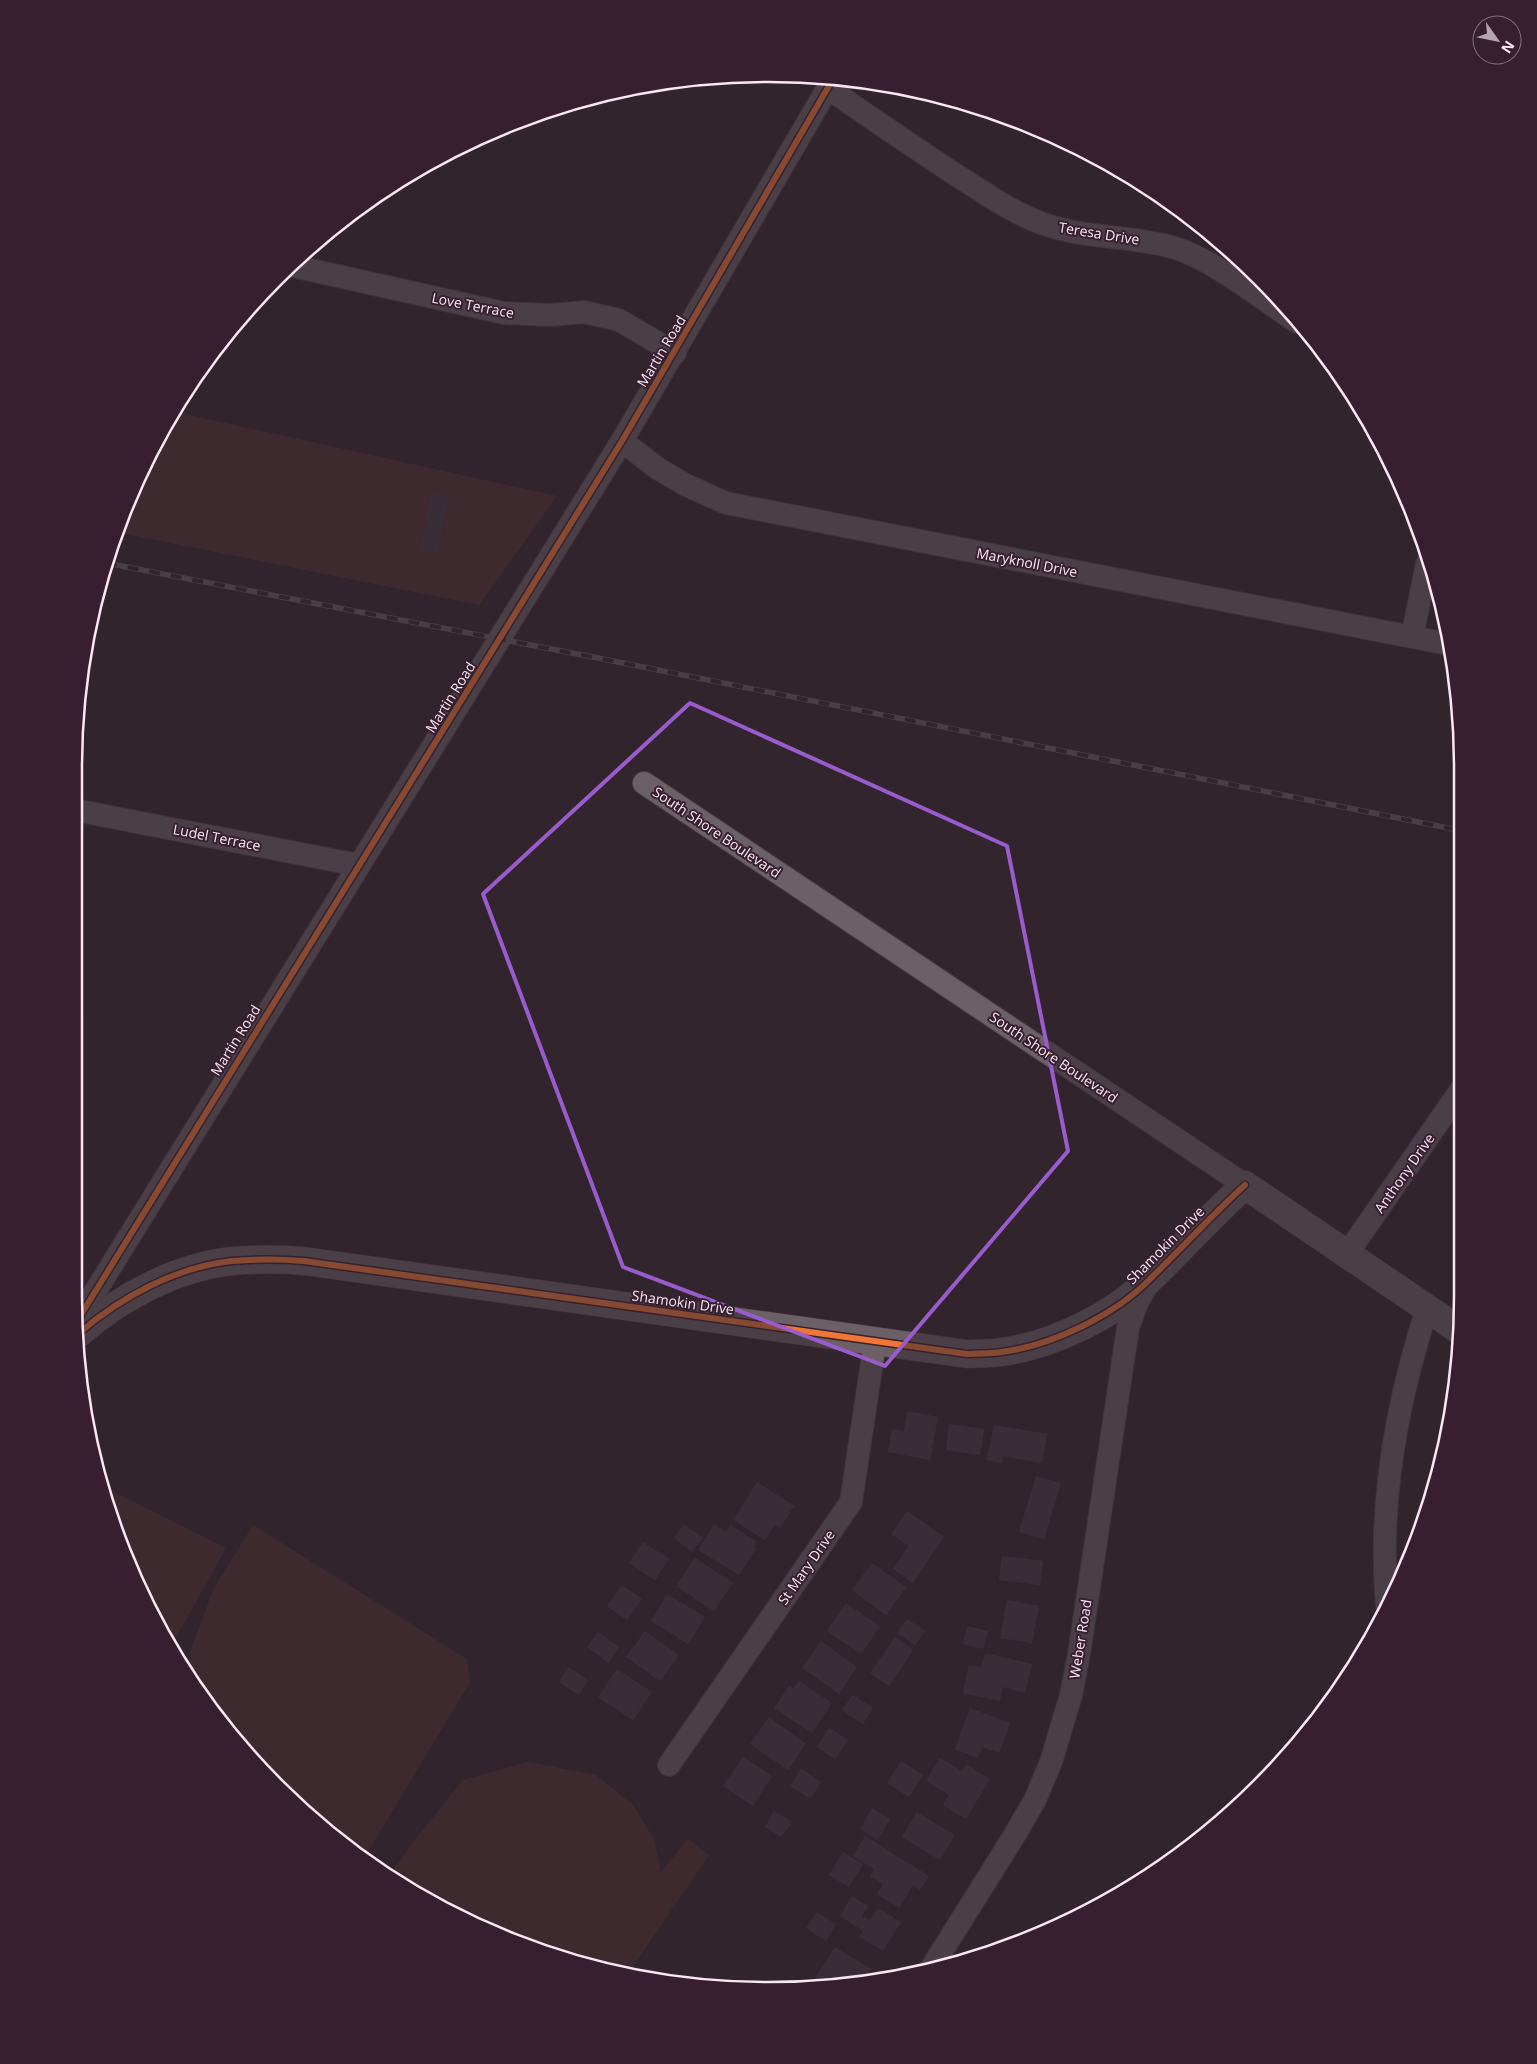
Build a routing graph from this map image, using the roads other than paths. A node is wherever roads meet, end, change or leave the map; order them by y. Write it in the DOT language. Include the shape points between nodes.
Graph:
graph roads {
  1 [pos="830,86"];
  2 [pos="834,86"];
  3 [pos="300,268"];
  4 [pos="1278,309"];
  5 [pos="675,353"];
  6 [pos="622,440"];
  7 [pos="1425,572"];
  8 [pos="1412,637"];
  9 [pos="1442,643"];
  10 [pos="644,783"];
  11 [pos="82,811"];
  12 [pos="358,865"];
  13 [pos="1454,1100"];
  14 [pos="1245,1185"];
  15 [pos="1347,1254"];
  16 [pos="1150,1280"];
  17 [pos="1427,1309"];
  18 [pos="83,1312"];
  19 [pos="1453,1326"];
  20 [pos="83,1329"];
  21 [pos="875,1342"];
  22 [pos="1387,1593"];
  23 [pos="669,1765"];
  24 [pos="936,1960"];
  1 -- 5 [label="street, Martin Road"];
  2 -- 4 [label="street, Teresa Drive" via="1016,212 1043,224 1071,231 1146,240 1176,248 1206,261"];
  3 -- 5 [label="street, Love Terrace" via="504,313 550,315 584,312 619,320"];
  5 -- 6 [label="street, Martin Road"];
  6 -- 8 [label="street, Maryknoll Drive" via="657,468 726,503"];
  6 -- 12 [label="street, Martin Road"];
  7 -- 8 [label="street"];
  8 -- 9 [label="street, Maryknoll Drive"];
  10 -- 14 [label="street, South Shore Boulevard"];
  11 -- 12 [label="street, Ludel Terrace"];
  12 -- 18 [label="street, Martin Road"];
  13 -- 15 [label="street, Anthony Drive"];
  14 -- 15 [label="street, South Shore Boulevard"];
  14 -- 16 [label="street, Shamokin Drive"];
  15 -- 17 [label="street, South Shore Boulevard"];
  16 -- 21 [label="street, Shamokin Drive" via="1105,1314 1034,1346 967,1354"];
  16 -- 24 [label="street, Weber Road" via="1128,1328 1079,1654 1071,1696 1051,1762 1035,1800"];
  17 -- 19 [label="street, South Shore Boulevard"];
  17 -- 22 [label="street" via="1400,1403 1388,1475"];
  20 -- 21 [label="street, Shamokin Drive" via="123,1300 164,1280 230,1261 268,1259 304,1261"];
  21 -- 23 [label="street, St Mary Drive" via="851,1502"];
}
